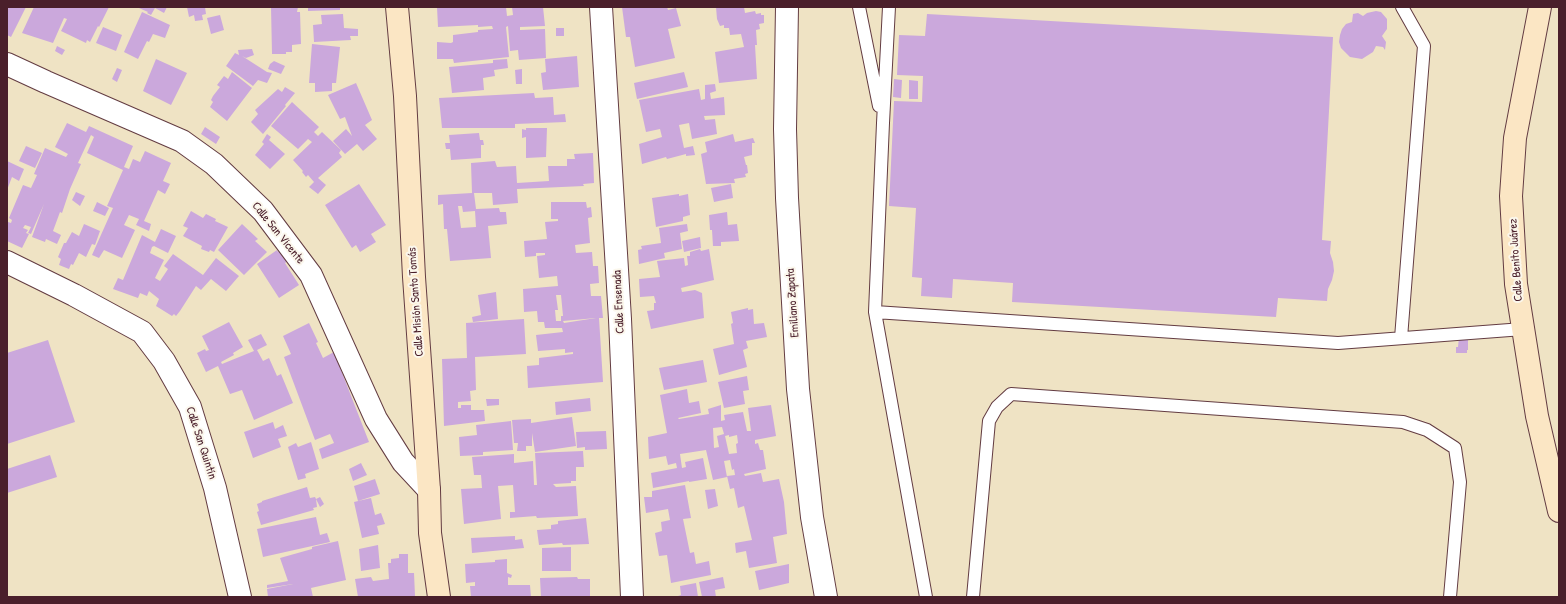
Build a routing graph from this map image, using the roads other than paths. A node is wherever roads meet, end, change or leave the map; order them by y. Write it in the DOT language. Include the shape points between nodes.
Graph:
graph roads {
  1 [pos="397,7"];
  2 [pos="601,7"];
  3 [pos="787,7"];
  4 [pos="859,7"];
  5 [pos="890,7"];
  6 [pos="1402,7"];
  7 [pos="1540,7"];
  8 [pos="7,64"];
  9 [pos="883,123"];
  10 [pos="7,262"];
  11 [pos="875,312"];
  12 [pos="1523,329"];
  13 [pos="1401,338"];
  14 [pos="429,490"];
  15 [pos="1559,511"];
  16 [pos="240,597"];
  17 [pos="439,597"];
  18 [pos="632,597"];
  19 [pos="826,597"];
  20 [pos="926,597"];
  21 [pos="973,597"];
  22 [pos="1450,597"];
  1 -- 14 [label="street, Calle Misión Santo Tomás" via="405,96 414,277"];
  2 -- 18 [label="street, Calle Ensenada" via="620,319"];
  3 -- 19 [label="street, Emiliano Zapata" via="787,198 798,389 812,517"];
  4 -- 9 [label="lane"];
  5 -- 9 [label="lane"];
  6 -- 13 [label="lane" via="1424,46"];
  7 -- 12 [label="street, Calle Benito Juárez" via="1515,138 1511,196 1516,284"];
  8 -- 14 [label="street, Calle San Vicente" via="182,141 214,164 263,211 311,276 376,419 403,462"];
  9 -- 11 [label="lane"];
  10 -- 16 [label="street, Calle San Quintín" via="142,332 164,361 190,407 215,488"];
  11 -- 13 [label="lane" via="1338,343"];
  11 -- 20 [label="lane"];
  12 -- 13 [label="lane"];
  12 -- 15 [label="street, Calle Benito Juárez" via="1537,416"];
  14 -- 17 [label="street, Calle Misión Santo Tomás" via="430,533"];
  21 -- 22 [label="lane" via="989,421 997,407 1011,394 1403,422 1427,430 1455,448 1460,482"];
}
